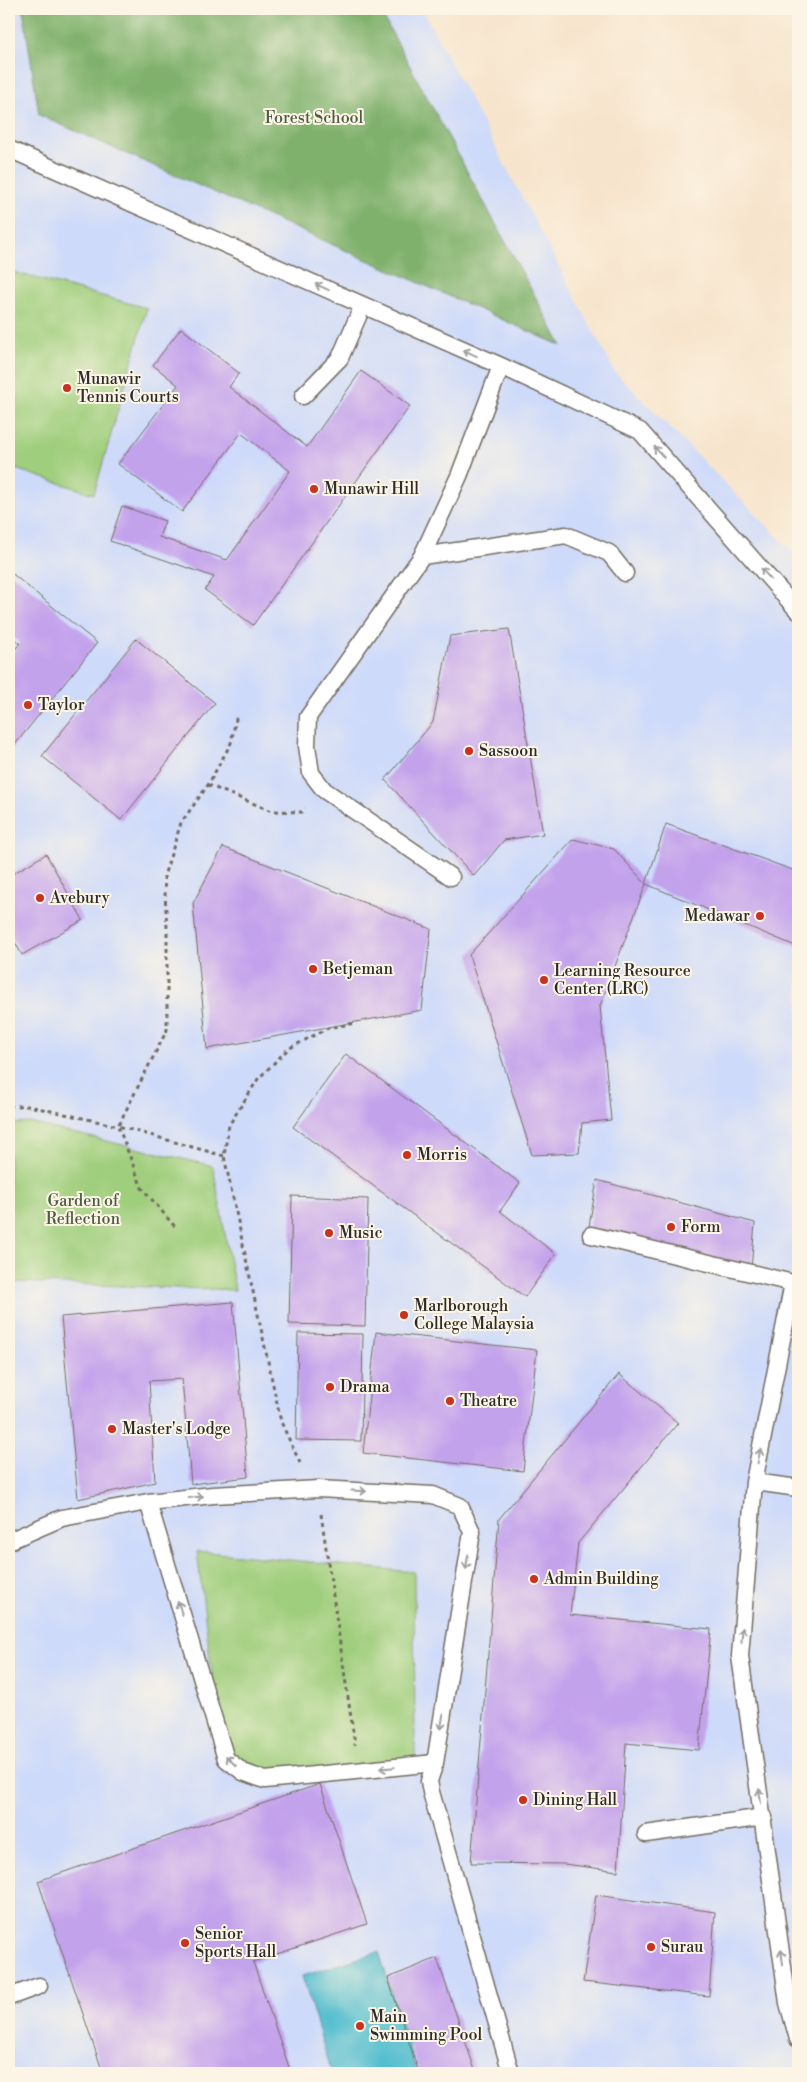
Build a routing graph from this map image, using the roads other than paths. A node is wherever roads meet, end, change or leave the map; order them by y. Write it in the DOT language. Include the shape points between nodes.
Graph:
graph roads {
  1 [pos="9,149"];
  2 [pos="363,305"];
  3 [pos="501,366"];
  4 [pos="304,396"];
  5 [pos="422,556"];
  6 [pos="625,573"];
  7 [pos="798,611"];
  8 [pos="451,876"];
  9 [pos="591,1236"];
  10 [pos="796,1282"];
  11 [pos="754,1482"];
  12 [pos="798,1488"];
  13 [pos="148,1502"];
  14 [pos="9,1541"];
  15 [pos="435,1763"];
  16 [pos="764,1817"];
  17 [pos="646,1834"];
  18 [pos="39,1986"];
  19 [pos="9,1997"];
  20 [pos="793,2001"];
  21 [pos="798,2039"];
  22 [pos="512,2073"];
  2 -- 1 [label="lane, one-way"];
  3 -- 2 [label="lane, one-way"];
  2 -- 4 [label="lane" via="340,358"];
  3 -- 5 [label="lane" via="458,476"];
  7 -- 3 [label="lane, one-way" via="640,432"];
  5 -- 6 [label="lane" via="566,536 609,553"];
  5 -- 8 [label="lane" via="308,717 307,746 311,773 324,790"];
  9 -- 10 [label="lane"];
  11 -- 10 [label="lane, one-way"];
  11 -- 12 [label="lane"];
  16 -- 11 [label="lane, one-way" via="740,1656"];
  13 -- 14 [label="lane" via="62,1518"];
  15 -- 13 [label="lane, one-way" via="265,1780 243,1772 226,1759"];
  13 -- 15 [label="lane, one-way" via="318,1489 433,1495 460,1506 472,1532"];
  15 -- 22 [label="lane" via="429,1781 430,1792"];
  16 -- 17 [label="lane"];
  20 -- 16 [label="lane, one-way"];
  18 -- 19 [label="lane"];
  20 -- 21 [label="lane"];
}
